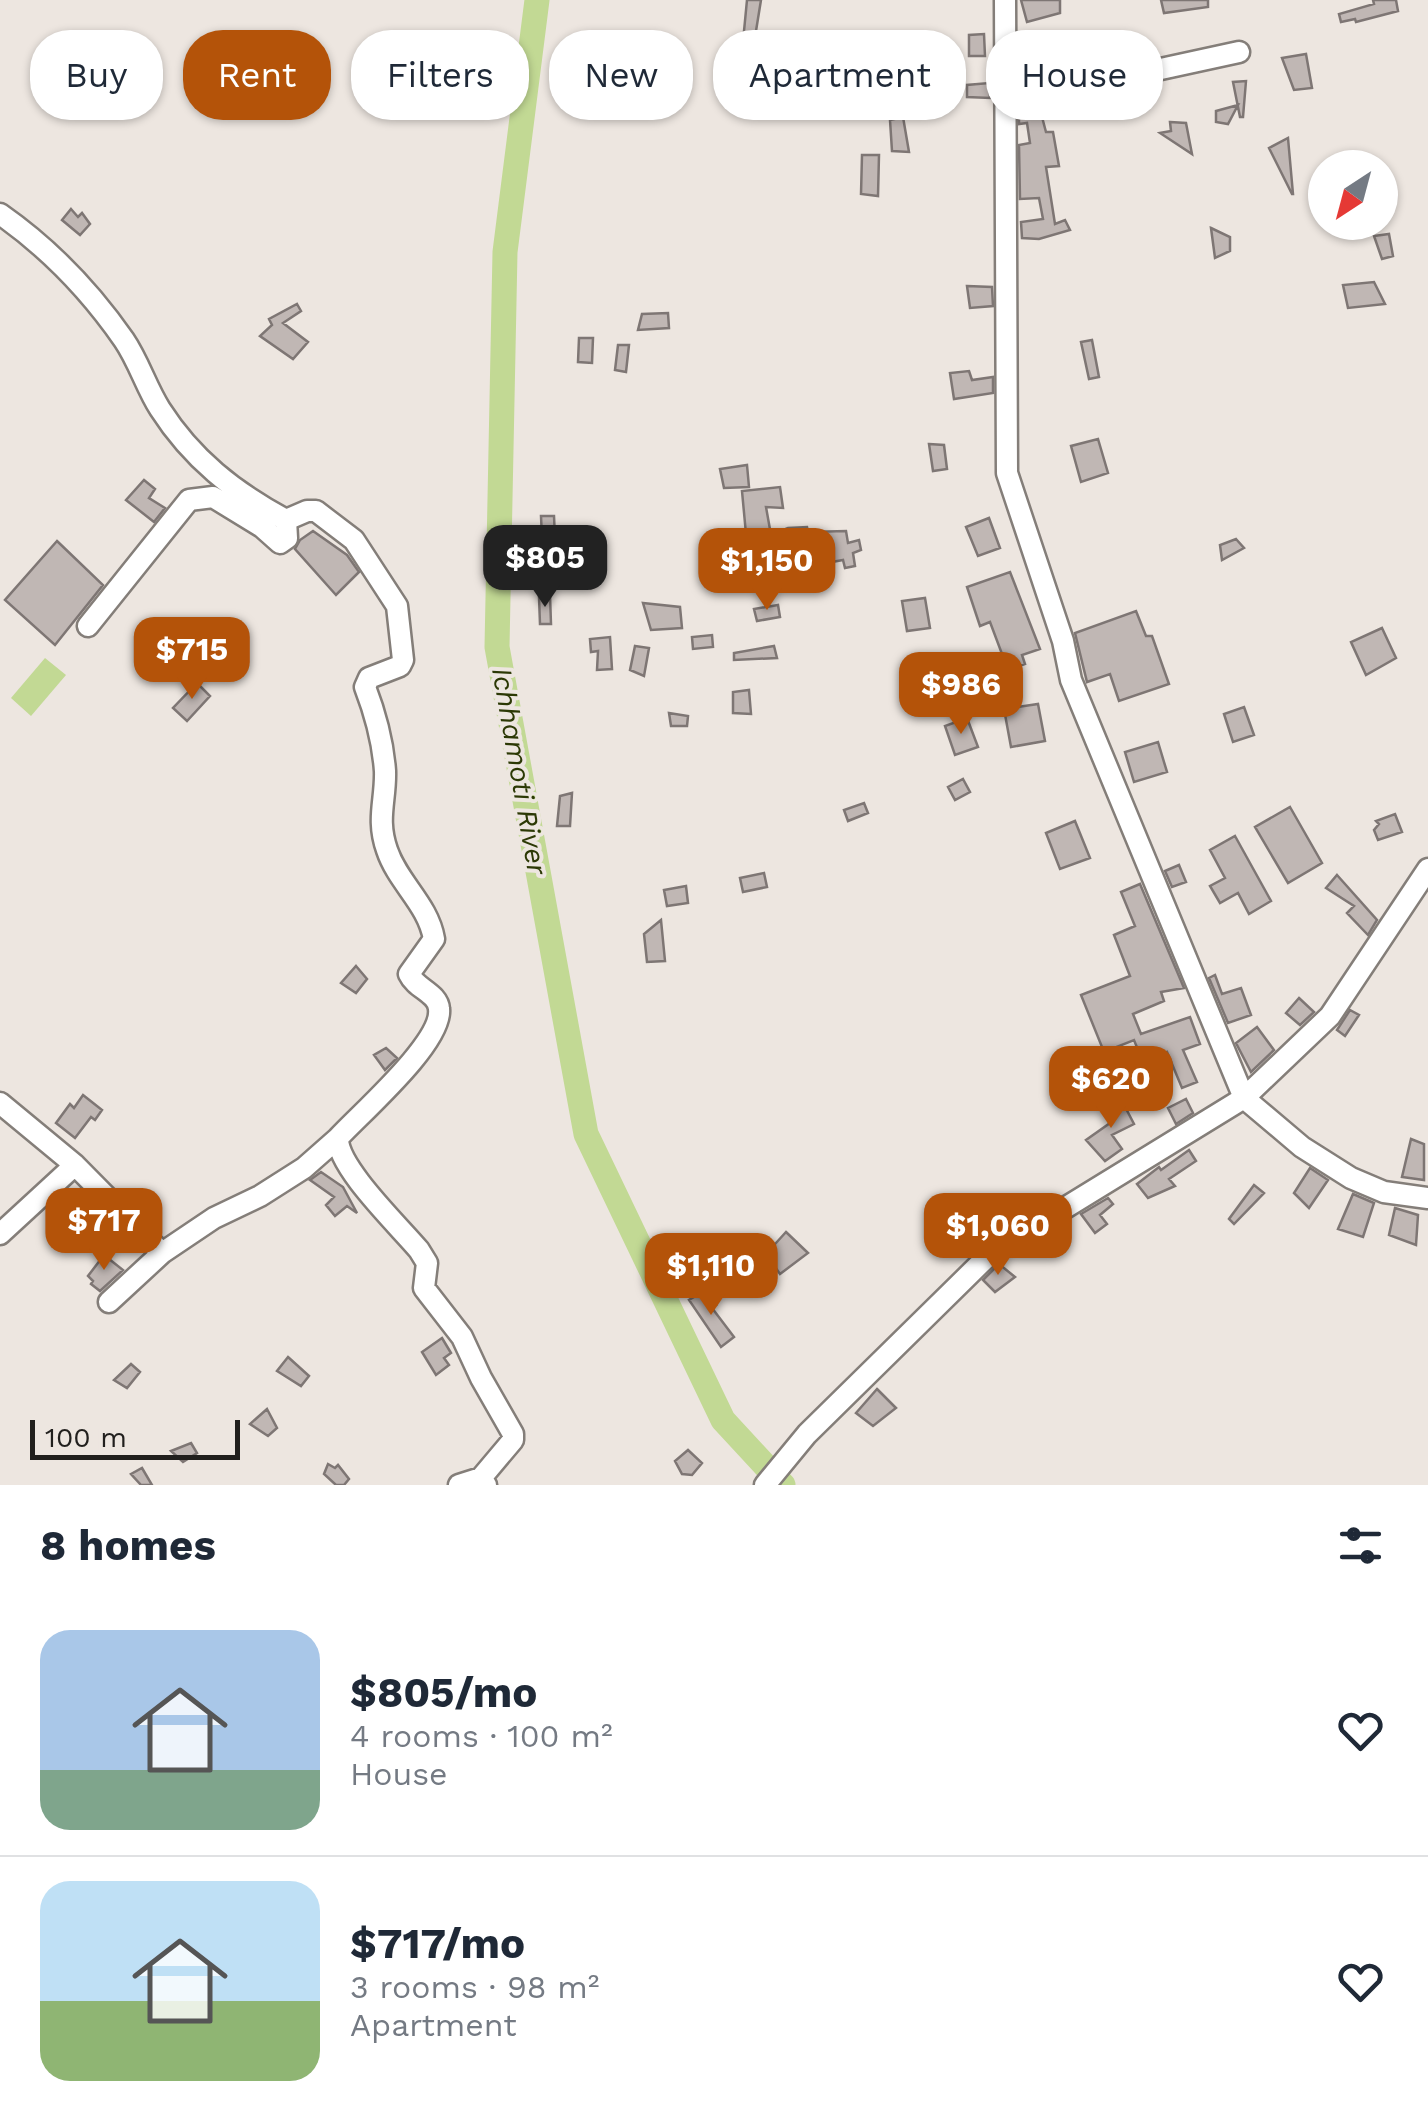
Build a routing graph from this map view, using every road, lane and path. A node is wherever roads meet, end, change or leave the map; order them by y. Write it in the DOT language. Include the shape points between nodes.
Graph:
graph roads {
  1 [pos="1005,0"];
  2 [pos="1006,30"];
  3 [pos="1239,52"];
  4 [pos="1163,69"];
  5 [pos="1007,120"];
  6 [pos="0,214"];
  7 [pos="286,520"];
  8 [pos="88,626"];
  9 [pos="1428,869"];
  10 [pos="1244,1098"];
  11 [pos="0,1103"];
  12 [pos="338,1138"];
  13 [pos="75,1165"];
  14 [pos="1428,1198"];
  15 [pos="0,1234"];
  16 [pos="162,1252"];
  17 [pos="109,1302"];
  18 [pos="484,1482"];
  19 [pos="458,1485"];
  20 [pos="766,1485"];
  1 -- 2 [label="street"];
  3 -- 4 [label="street"];
  5 -- 10 [label="street" via="1007,473 1071,680"];
  6 -- 7 [label="street" via="46,249 101,308 159,408 202,463"];
  7 -- 8 [label="street" via="287,538 280,543 213,497 189,500"];
  7 -- 12 [label="street" via="316,512 354,540 397,606 404,660 369,678 366,687 385,772 380,813 387,850 430,918 434,940 409,974 440,1006 438,1023 415,1060"];
  9 -- 10 [label="street" via="1330,1016"];
  10 -- 14 [label="street" via="1351,1178 1384,1192"];
  10 -- 20 [label="street" via="990,1254 807,1434"];
  11 -- 13 [label="street"];
  12 -- 16 [label="street" via="304,1168"];
  12 -- 18 [label="street" via="350,1168 427,1263 424,1288 462,1337 513,1434"];
  13 -- 15 [label="street"];
  13 -- 16 [label="street"];
  16 -- 17 [label="street"];
  18 -- 19 [label="street"];
}
